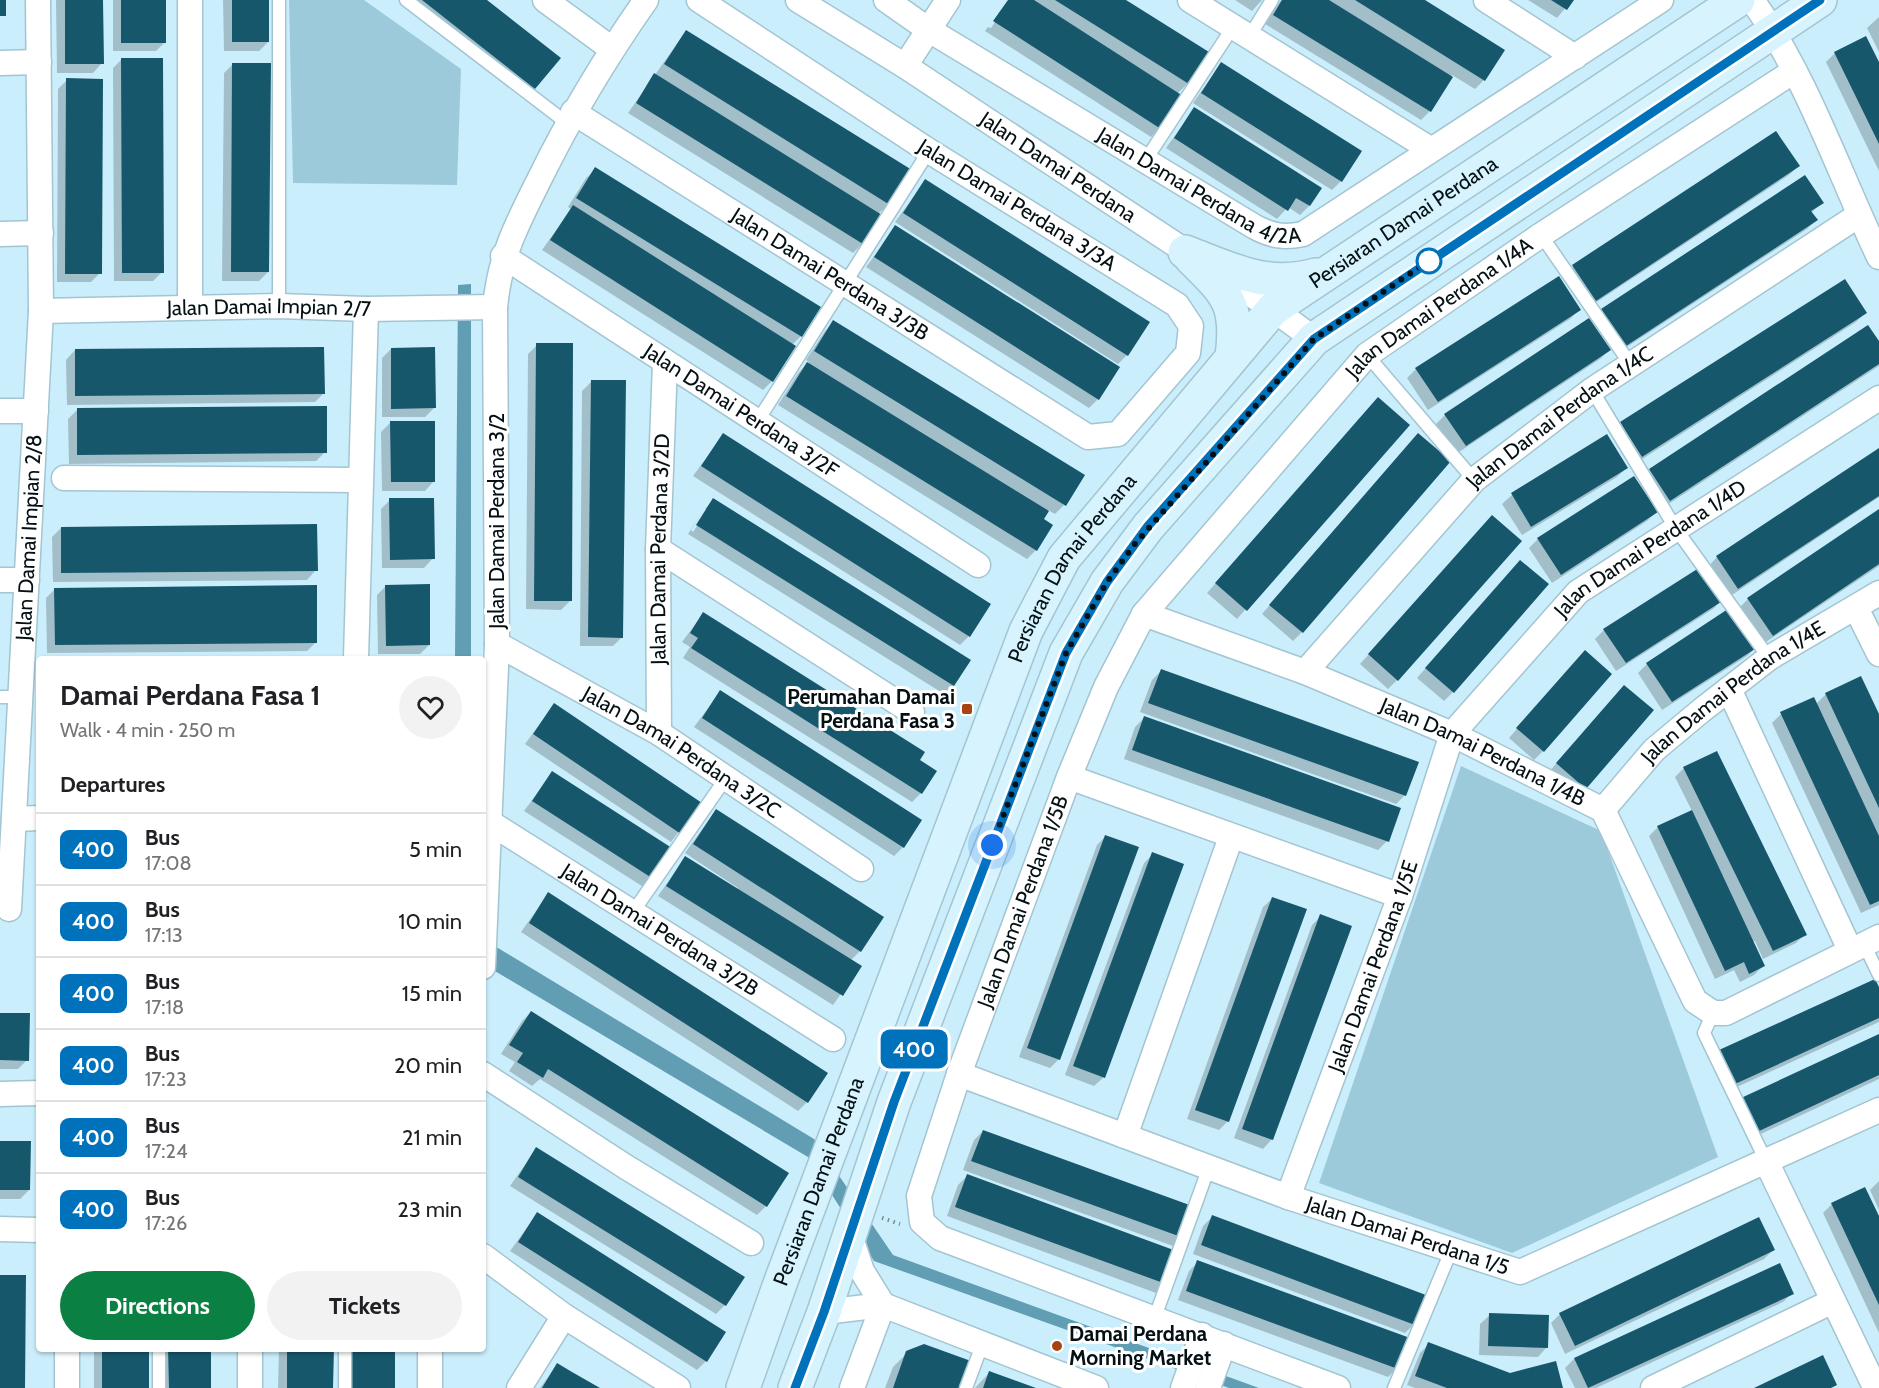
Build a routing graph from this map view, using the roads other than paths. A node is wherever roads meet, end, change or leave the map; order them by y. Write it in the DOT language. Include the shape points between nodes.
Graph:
graph roads {
  1 [pos="38,0"];
  2 [pos="190,0"];
  3 [pos="279,0"];
  4 [pos="406,0"];
  5 [pos="545,0"];
  6 [pos="646,0"];
  7 [pos="699,0"];
  8 [pos="798,0"];
  9 [pos="886,0"];
  10 [pos="948,0"];
  11 [pos="1190,0"];
  12 [pos="1272,0"];
  13 [pos="1486,0"];
  14 [pos="1661,0"];
  15 [pos="1737,0"];
  16 [pos="1752,0"];
  17 [pos="1820,0"];
  18 [pos="929,30"];
  19 [pos="1773,30"];
  20 [pos="1241,32"];
  21 [pos="612,49"];
  22 [pos="1575,57"];
  23 [pos="39,62"];
  24 [pos="0,63"];
  25 [pos="905,66"];
  26 [pos="1794,71"];
  27 [pos="570,118"];
  28 [pos="1430,149"];
  29 [pos="929,151"];
  30 [pos="1145,161"];
  31 [pos="1859,215"];
  32 [pos="41,232"];
  33 [pos="0,234"];
  34 [pos="1541,235"];
  35 [pos="1185,252"];
  36 [pos="503,256"];
  37 [pos="1879,257"];
  38 [pos="1329,272"];
  39 [pos="845,283"];
  40 [pos="279,306"];
  41 [pos="485,307"];
  42 [pos="190,308"];
  43 [pos="366,309"];
  44 [pos="1273,309"];
  45 [pos="41,310"];
  46 [pos="1314,339"];
  47 [pos="1367,355"];
  48 [pos="1232,357"];
  49 [pos="665,363"];
  50 [pos="1631,365"];
  51 [pos="1592,390"];
  52 [pos="1879,398"];
  53 [pos="0,411"];
  54 [pos="36,411"];
  55 [pos="757,422"];
  56 [pos="1088,437"];
  57 [pos="64,478"];
  58 [pos="360,480"];
  59 [pos="1474,480"];
  60 [pos="1676,529"];
  61 [pos="658,549"];
  62 [pos="978,565"];
  63 [pos="0,580"];
  64 [pos="27,580"];
  65 [pos="1879,592"];
  66 [pos="1856,608"];
  67 [pos="1144,614"];
  68 [pos="497,644"];
  69 [pos="1879,654"];
  70 [pos="356,656"];
  71 [pos="1769,658"];
  72 [pos="1305,672"];
  73 [pos="1729,689"];
  74 [pos="10,697"];
  75 [pos="912,712"];
  76 [pos="659,733"];
  77 [pos="1452,734"];
  78 [pos="1069,777"];
  79 [pos="726,778"];
  80 [pos="1604,810"];
  81 [pos="36,818"];
  82 [pos="14,819"];
  83 [pos="489,822"];
  84 [pos="1231,837"];
  85 [pos="861,869"];
  86 [pos="486,894"];
  87 [pos="1400,896"];
  88 [pos="5,909"];
  89 [pos="633,912"];
  90 [pos="1864,944"];
  91 [pos="1879,975"];
  92 [pos="1713,1013"];
  93 [pos="833,1039"];
  94 [pos="959,1074"];
  95 [pos="486,1076"];
  96 [pos="0,1094"];
  97 [pos="36,1094"];
  98 [pos="1879,1110"];
  99 [pos="1125,1136"];
  100 [pos="1766,1161"];
  101 [pos="1209,1167"];
  102 [pos="1288,1197"];
  103 [pos="854,1222"];
  104 [pos="0,1229"];
  105 [pos="36,1230"];
  106 [pos="751,1243"];
  107 [pos="1451,1251"];
  108 [pos="486,1258"];
  109 [pos="1833,1301"];
  110 [pos="883,1305"];
  111 [pos="824,1312"];
  112 [pos="564,1316"];
  113 [pos="1155,1317"];
  114 [pos="982,1345"];
  115 [pos="1210,1347"];
  116 [pos="67,1352"];
  117 [pos="159,1352"];
  118 [pos="250,1352"];
  119 [pos="345,1352"];
  120 [pos="430,1352"];
  121 [pos="1185,1382"];
  122 [pos="1873,1385"];
  123 [pos="1083,1386"];
  124 [pos="1209,1386"];
  125 [pos="68,1388"];
  126 [pos="159,1388"];
  127 [pos="250,1388"];
  128 [pos="345,1388"];
  129 [pos="430,1388"];
  130 [pos="519,1388"];
  131 [pos="678,1388"];
  132 [pos="743,1388"];
  133 [pos="795,1388"];
  134 [pos="852,1388"];
  135 [pos="966,1388"];
  136 [pos="1338,1388"];
  137 [pos="1394,1388"];
  138 [pos="1653,1388"];
  1 -- 23 [label="street, Jalan Damai Impian 2/8"];
  2 -- 42 [label="street"];
  3 -- 40 [label="lane"];
  4 -- 27 [label="lane"];
  5 -- 21 [label="street"];
  6 -- 21 [label="street, Jalan Damai Perdana 3/2"];
  7 -- 29 [label="street, Jalan Damai Perdana 3/3A"];
  8 -- 25 [label="street, Jalan Damai Perdana"];
  9 -- 18 [label="street, Jalan Damai Perdana 4/2A"];
  10 -- 18 [label="street"];
  11 -- 20 [label="street"];
  12 -- 20 [label="lane"];
  13 -- 22 [label="street"];
  14 -- 22 [label="street, Jalan Damai Perdana 4/2A"];
  15 -- 38 [label="main road, Persiaran Damai Perdana"];
  16 -- 19 [label="street"];
  17 -- 19 [label="main road, Persiaran Damai Perdana"];
  18 -- 25 [label="street"];
  18 -- 30 [label="street, Jalan Damai Perdana 4/2A"];
  19 -- 26 [label="street"];
  19 -- 46 [label="main road, Persiaran Damai Perdana"];
  20 -- 28 [label="street"];
  20 -- 30 [label="lane"];
  21 -- 27 [label="street, Jalan Damai Perdana 3/2"];
  22 -- 28 [label="street, Jalan Damai Perdana 4/2A"];
  23 -- 24 [label="street"];
  23 -- 32 [label="street, Jalan Damai Impian 2/8"];
  25 -- 35 [label="street, Jalan Damai Perdana"];
  26 -- 31 [label="street"];
  26 -- 34 [label="street, Jalan Damai Perdana 1/4A"];
  27 -- 36 [label="street, Jalan Damai Perdana 3/2"];
  27 -- 39 [label="street, Jalan Damai Perdana 3/3B"];
  28 -- 30 [label="street, Jalan Damai Perdana 4/2A" via="1303,234 1287,237 1271,236"];
  29 -- 39 [label="lane"];
  29 -- 56 [label="street, Jalan Damai Perdana 3/3A" via="1178,305 1191,326 1188,353 1118,434"];
  31 -- 37 [label="street"];
  31 -- 50 [label="street, Jalan Damai Perdana 1/4C"];
  32 -- 33 [label="street"];
  32 -- 45 [label="street, Jalan Damai Impian 2/8"];
  34 -- 47 [label="street, Jalan Damai Perdana 1/4A"];
  34 -- 50 [label="lane"];
  35 -- 38 [label="main road" via="1262,280 1283,281"];
  35 -- 44 [label="street, Jalan Damai Perdana"];
  35 -- 48 [label="main road" via="1227,297 1235,331"];
  36 -- 41 [label="street, Jalan Damai Perdana 3/2"];
  36 -- 49 [label="street, Jalan Damai Perdana 3/2F"];
  38 -- 44 [label="main road, Persiaran Damai Perdana"];
  39 -- 55 [label="lane"];
  39 -- 56 [label="street, Jalan Damai Perdana 3/3B"];
  40 -- 42 [label="street, Jalan Damai Impian 2/7"];
  40 -- 43 [label="street, Jalan Damai Impian 2/7"];
  41 -- 43 [label="street, Jalan Damai Impian 2/7"];
  41 -- 68 [label="street, Jalan Damai Perdana 3/2"];
  42 -- 45 [label="street, Jalan Damai Impian 2/7"];
  43 -- 58 [label="street"];
  44 -- 46 [label="street, Jalan Damai Perdana"];
  44 -- 48 [label="main road, Persiaran Damai Perdana"];
  45 -- 54 [label="street, Jalan Damai Impian 2/8"];
  46 -- 103 [label="main road, Persiaran Damai Perdana" via="1148,526 1107,582 1066,653 894,1102"];
  47 -- 59 [label="lane"];
  47 -- 67 [label="street, Jalan Damai Perdana 1/4A"];
  48 -- 132 [label="main road, Persiaran Damai Perdana" via="1064,558 1026,631"];
  49 -- 55 [label="street, Jalan Damai Perdana 3/2F"];
  49 -- 61 [label="street, Jalan Damai Perdana 3/2D"];
  50 -- 51 [label="street, Jalan Damai Perdana 1/4C"];
  51 -- 59 [label="street, Jalan Damai Perdana 1/4C"];
  51 -- 60 [label="lane"];
  52 -- 60 [label="street, Jalan Damai Perdana 1/4D"];
  53 -- 54 [label="street"];
  54 -- 64 [label="street, Jalan Damai Impian 2/8"];
  55 -- 62 [label="street, Jalan Damai Perdana 3/2F"];
  57 -- 58 [label="street"];
  58 -- 70 [label="street"];
  59 -- 72 [label="street, Jalan Damai Perdana 1/4C"];
  60 -- 71 [label="lane"];
  60 -- 77 [label="street, Jalan Damai Perdana 1/4D" via="1578,592"];
  61 -- 75 [label="street"];
  61 -- 76 [label="street, Jalan Damai Perdana 3/2D"];
  63 -- 64 [label="street"];
  64 -- 74 [label="street, Jalan Damai Impian 2/8"];
  65 -- 66 [label="street, Jalan Damai Perdana 1/4E"];
  66 -- 69 [label="street"];
  66 -- 71 [label="street, Jalan Damai Perdana 1/4E"];
  67 -- 72 [label="street, Jalan Damai Perdana 1/4B"];
  67 -- 78 [label="street, Jalan Damai Perdana 1/5B" via="1106,687"];
  68 -- 76 [label="street, Jalan Damai Perdana 3/2C"];
  68 -- 83 [label="street, Jalan Damai Perdana 3/2"];
  71 -- 73 [label="street, Jalan Damai Perdana 1/4E"];
  72 -- 77 [label="street, Jalan Damai Perdana 1/4B"];
  73 -- 80 [label="street, Jalan Damai Perdana 1/4E" via="1654,750"];
  73 -- 90 [label="street"];
  74 -- 82 [label="street, Jalan Damai Impian 2/8"];
  76 -- 79 [label="street, Jalan Damai Perdana 3/2C"];
  77 -- 80 [label="street, Jalan Damai Perdana 1/4B"];
  77 -- 87 [label="street, Jalan Damai Perdana 1/5E"];
  78 -- 84 [label="street"];
  78 -- 94 [label="street, Jalan Damai Perdana 1/5B"];
  79 -- 85 [label="street, Jalan Damai Perdana 3/2C"];
  79 -- 89 [label="lane"];
  80 -- 92 [label="street, Jalan Damai Perdana 1/4B" via="1695,1001"];
  81 -- 82 [label="street"];
  82 -- 88 [label="street, Jalan Damai Impian 2/8"];
  83 -- 86 [label="street, Jalan Damai Perdana 3/2"];
  83 -- 89 [label="street, Jalan Damai Perdana 3/2B"];
  84 -- 87 [label="street"];
  84 -- 99 [label="street"];
  87 -- 102 [label="street, Jalan Damai Perdana 1/5E"];
  89 -- 93 [label="street, Jalan Damai Perdana 3/2B"];
  90 -- 91 [label="lane"];
  90 -- 92 [label="street" via="1726,1013"];
  92 -- 100 [label="lane" via="1704,1034"];
  94 -- 99 [label="street, Jalan Damai Perdana 1/5"];
  94 -- 113 [label="street, Jalan Damai Perdana 1/5B" via="919,1196 922,1222 940,1239"];
  95 -- 106 [label="street"];
  96 -- 97 [label="street"];
  98 -- 100 [label="street, Jalan Damai Perdana 1/5"];
  99 -- 101 [label="street, Jalan Damai Perdana 1/5"];
  100 -- 107 [label="street, Jalan Damai Perdana 1/5" via="1520,1272"];
  100 -- 109 [label="street"];
  101 -- 102 [label="street, Jalan Damai Perdana 1/5"];
  101 -- 113 [label="lane"];
  102 -- 107 [label="street, Jalan Damai Perdana 1/5"];
  103 -- 110 [label="street" via="862,1271"];
  103 -- 111 [label="main road, Persiaran Damai Perdana"];
  104 -- 105 [label="street"];
  107 -- 137 [label="lane"];
  108 -- 112 [label="street"];
  109 -- 122 [label="street"];
  109 -- 138 [label="street"];
  110 -- 111 [label="street"];
  110 -- 114 [label="street"];
  110 -- 134 [label="street"];
  111 -- 133 [label="main road, Persiaran Damai Perdana"];
  112 -- 130 [label="street"];
  112 -- 131 [label="street"];
  113 -- 115 [label="street"];
  114 -- 123 [label="street"];
  114 -- 135 [label="lane"];
  115 -- 121 [label="street"];
  115 -- 124 [label="street"];
  115 -- 136 [label="street"];
  116 -- 125 [label="street"];
  117 -- 126 [label="lane"];
  118 -- 127 [label="street"];
  119 -- 128 [label="lane"];
  120 -- 129 [label="street"];
}
